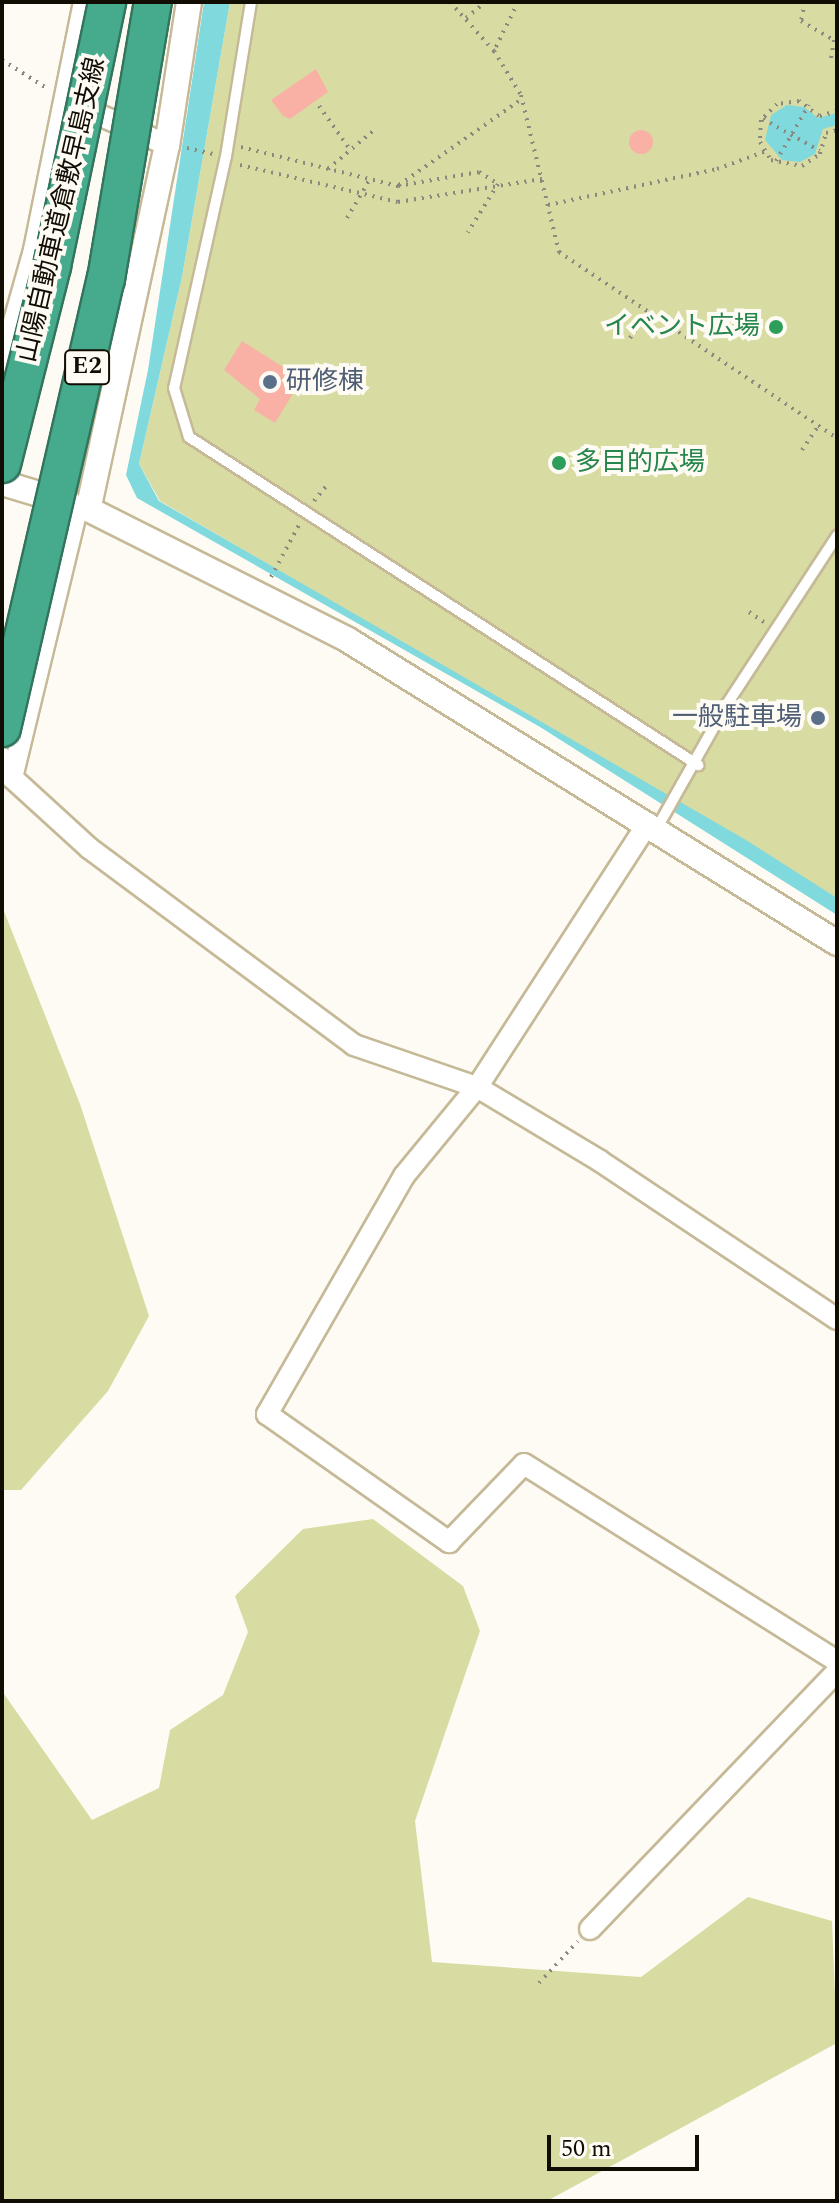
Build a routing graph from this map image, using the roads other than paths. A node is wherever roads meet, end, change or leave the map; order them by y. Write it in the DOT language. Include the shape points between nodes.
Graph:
graph roads {
  1 [pos="84,2"];
  2 [pos="107,2"];
  3 [pos="153,2"];
  4 [pos="189,2"];
  5 [pos="251,2"];
  6 [pos="59,96"];
  7 [pos="173,146"];
  8 [pos="2,364"];
  9 [pos="2,464"];
  10 [pos="2,483"];
  11 [pos="83,507"];
  12 [pos="837,536"];
  13 [pos="2,728"];
  14 [pos="2,758"];
  15 [pos="698,765"];
  16 [pos="12,778"];
  17 [pos="658,821"];
  18 [pos="837,943"];
  19 [pos="477,1087"];
  20 [pos="837,1319"];
  21 [pos="837,1661"];
  22 [pos="837,1671"];
  23 [pos="590,1929"];
  1 -- 6 [label="street"];
  2 -- 9 [label="highway, 山陽自動車道倉敷早島支線 / E2, bridge" via="52,266"];
  3 -- 13 [label="highway, 山陽自動車道倉敷早島支線 / E2, bridge" via="106,279"];
  4 -- 7 [label="street"];
  5 -- 15 [label="lane" via="226,156 174,388 189,437"];
  6 -- 7 [label="street"];
  6 -- 8 [label="street"];
  7 -- 11 [label="street"];
  10 -- 11 [label="street"];
  11 -- 16 [label="street"];
  11 -- 17 [label="street" via="348,640"];
  12 -- 15 [label="lane" via="727,704"];
  14 -- 16 [label="street"];
  15 -- 17 [label="lane"];
  16 -- 19 [label="street" via="163,905 354,1045"];
  17 -- 18 [label="street"];
  17 -- 19 [label="street"];
  19 -- 20 [label="street" via="600,1161"];
  19 -- 21 [label="street" via="404,1176 267,1414 449,1542 524,1464"];
  22 -- 23 [label="street"];
}
